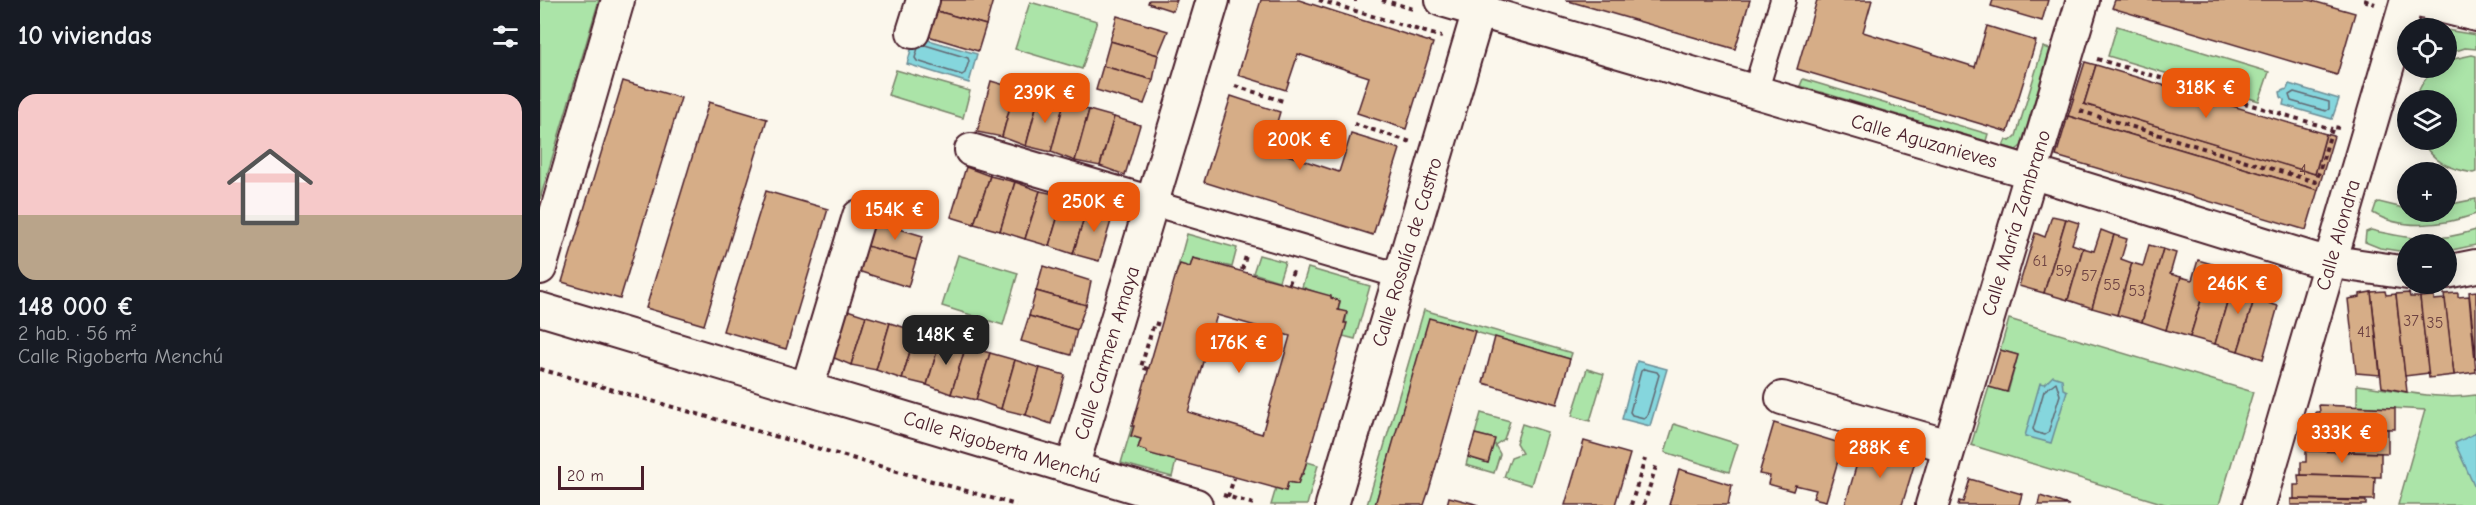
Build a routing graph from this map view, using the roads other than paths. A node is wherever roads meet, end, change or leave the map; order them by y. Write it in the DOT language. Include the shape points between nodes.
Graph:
graph roads {
  1 [pos="618,0"];
  2 [pos="923,0"];
  3 [pos="1213,0"];
  4 [pos="1783,0"];
  5 [pos="2083,0"];
  6 [pos="2407,0"];
  7 [pos="2414,0"];
  8 [pos="1428,5"];
  9 [pos="1481,5"];
  10 [pos="2476,15"];
  11 [pos="913,32"];
  12 [pos="1760,76"];
  13 [pos="972,150"];
  14 [pos="2031,173"];
  15 [pos="1152,203"];
  16 [pos="859,216"];
  17 [pos="2331,262"];
  18 [pos="2476,266"];
  19 [pos="540,268"];
  20 [pos="2457,270"];
  21 [pos="2397,271"];
  22 [pos="1400,276"];
  23 [pos="540,309"];
  24 [pos="807,389"];
  25 [pos="1782,398"];
  26 [pos="1949,446"];
  27 [pos="1072,468"];
  28 [pos="1196,505"];
  29 [pos="1332,505"];
  30 [pos="1932,505"];
  31 [pos="2259,505"];
  1 -- 19 [label="street"];
  2 -- 11 [label="street"];
  3 -- 15 [label="street, Calle Carmen Amaya"];
  4 -- 12 [label="street"];
  5 -- 14 [label="street, Calle María Zambrano"];
  6 -- 17 [label="street, Calle Alondra"];
  7 -- 10 [label="street"];
  8 -- 9 [label="street, Calle Aguzanieves"];
  9 -- 14 [label="street, Calle Aguzanieves"];
  9 -- 22 [label="street, Calle Rosalía de Castro"];
  13 -- 15 [label="street"];
  14 -- 17 [label="street, Calle Aguzanieves"];
  14 -- 26 [label="street, Calle María Zambrano"];
  15 -- 22 [label="street"];
  15 -- 27 [label="street, Calle Carmen Amaya"];
  16 -- 24 [label="street"];
  17 -- 21 [label="street, Calle Aguzanieves"];
  17 -- 31 [label="street, Calle Alondra"];
  18 -- 20 [label="street"];
  22 -- 29 [label="street, Calle Rosalía de Castro"];
  23 -- 24 [label="street, Calle Rigoberta Menchú"];
  24 -- 27 [label="street, Calle Rigoberta Menchú"];
  25 -- 26 [label="street"];
  26 -- 30 [label="street, Calle María Zambrano"];
  27 -- 28 [label="street, Calle Rigoberta Menchú"];
}
